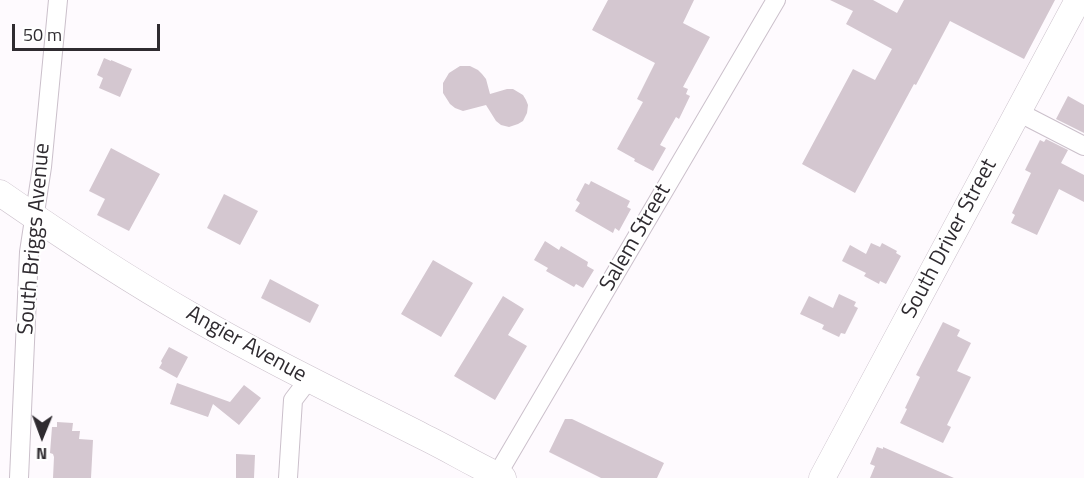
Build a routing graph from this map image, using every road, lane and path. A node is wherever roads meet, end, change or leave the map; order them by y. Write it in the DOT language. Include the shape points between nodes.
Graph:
graph roads {
  1 [pos="58,0"];
  2 [pos="776,0"];
  3 [pos="1078,0"];
  4 [pos="1018,112"];
  5 [pos="1084,146"];
  6 [pos="0,193"];
  7 [pos="35,217"];
  8 [pos="309,379"];
  9 [pos="500,477"];
  10 [pos="19,478"];
  11 [pos="288,478"];
  12 [pos="822,478"];
  1 -- 7 [label="street, South Briggs Avenue"];
  2 -- 9 [label="street, Salem Street"];
  3 -- 4 [label="main road, South Driver Street"];
  4 -- 5 [label="street"];
  4 -- 12 [label="main road, South Driver Street"];
  6 -- 7 [label="main road, Angier Avenue"];
  7 -- 8 [label="main road, Angier Avenue" via="184,312"];
  7 -- 10 [label="street, South Briggs Avenue" via="29,252"];
  8 -- 9 [label="main road, Angier Avenue"];
  8 -- 11 [label="street" via="293,400"];
}
